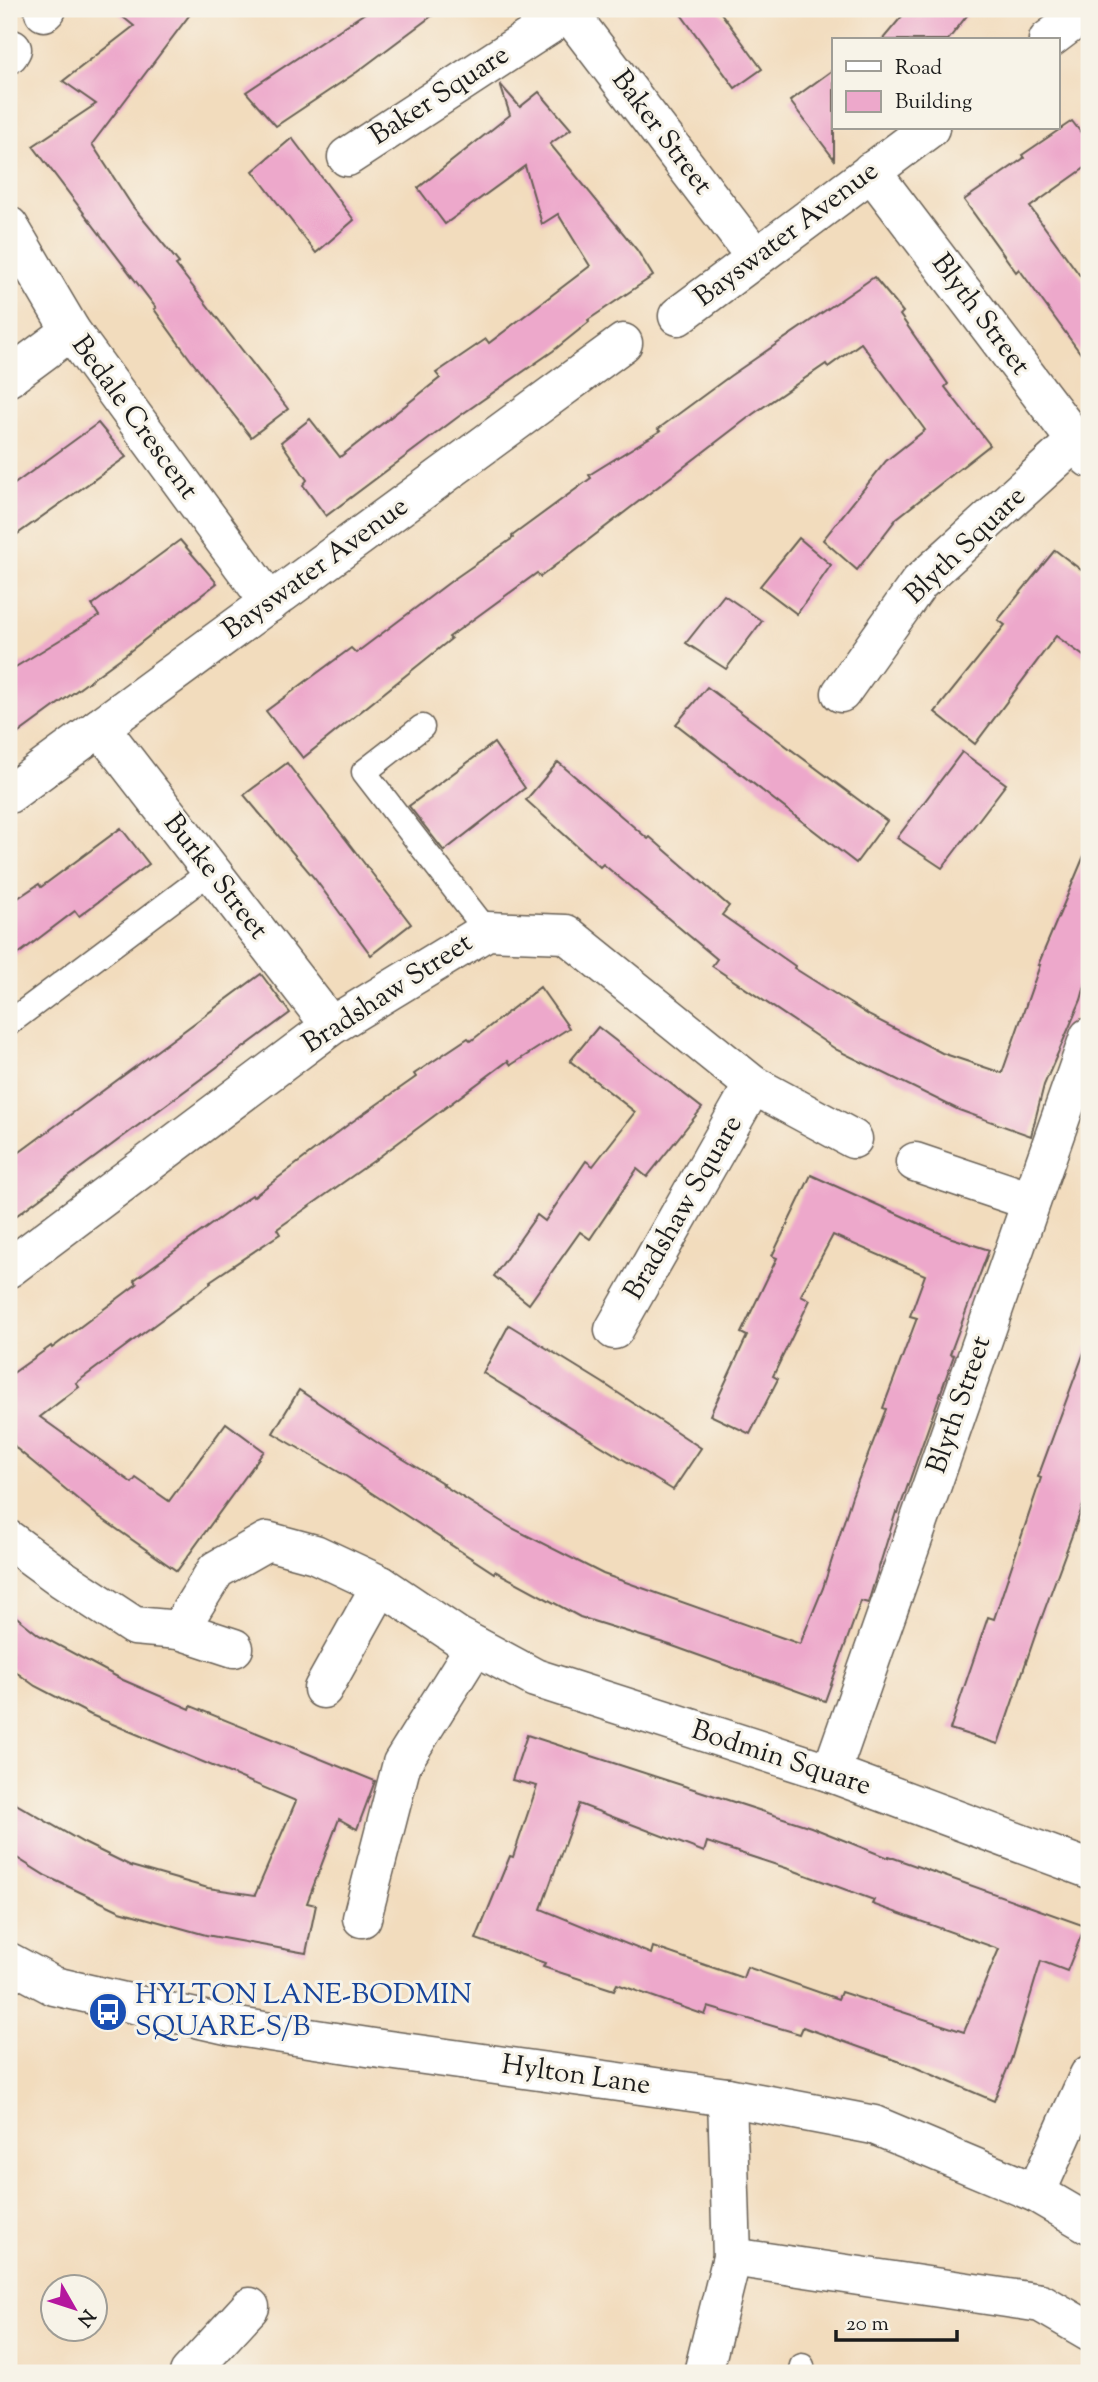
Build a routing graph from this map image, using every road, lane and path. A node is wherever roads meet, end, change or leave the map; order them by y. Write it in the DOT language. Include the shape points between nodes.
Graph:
graph roads {
  1 [pos="1089,9"];
  2 [pos="568,10"];
  3 [pos="1051,38"];
  4 [pos="927,130"];
  5 [pos="347,157"];
  6 [pos="871,171"];
  7 [pos="9,226"];
  8 [pos="756,258"];
  9 [pos="678,316"];
  10 [pos="71,331"];
  11 [pos="623,343"];
  12 [pos="9,377"];
  13 [pos="1083,450"];
  14 [pos="270,603"];
  15 [pos="841,693"];
  16 [pos="100,727"];
  17 [pos="422,727"];
  18 [pos="9,794"];
  19 [pos="211,871"];
  20 [pos="487,931"];
  21 [pos="9,1023"];
  22 [pos="331,1027"];
  23 [pos="1089,1037"];
  24 [pos="754,1085"];
  25 [pos="853,1139"];
  26 [pos="915,1163"];
  27 [pos="1031,1201"];
  28 [pos="9,1268"];
  29 [pos="614,1330"];
  30 [pos="9,1540"];
  31 [pos="381,1585"];
  32 [pos="179,1630"];
  33 [pos="475,1646"];
  34 [pos="234,1648"];
  35 [pos="323,1689"];
  36 [pos="831,1773"];
  37 [pos="1089,1869"];
  38 [pos="362,1918"];
  39 [pos="9,1962"];
  40 [pos="1089,2075"];
  41 [pos="727,2097"];
  42 [pos="1037,2193"];
  43 [pos="1089,2224"];
  44 [pos="733,2257"];
  45 [pos="250,2307"];
  46 [pos="1089,2331"];
  47 [pos="189,2373"];
  48 [pos="703,2373"];
  1 -- 3 [label="street"];
  2 -- 5 [label="street, Baker Square"];
  2 -- 8 [label="street, Baker Street"];
  4 -- 6 [label="street, Bayswater Avenue"];
  6 -- 8 [label="street, Bayswater Avenue"];
  6 -- 13 [label="street, Blyth Street"];
  7 -- 10 [label="street, Bedale Crescent"];
  8 -- 9 [label="street, Bayswater Avenue"];
  10 -- 12 [label="street"];
  10 -- 14 [label="street, Bedale Crescent"];
  11 -- 14 [label="street, Bayswater Avenue"];
  13 -- 15 [label="street, Blyth Square" via="919,583"];
  14 -- 16 [label="street, Bayswater Avenue"];
  16 -- 18 [label="street, Bayswater Avenue"];
  16 -- 19 [label="street, Burke Street"];
  17 -- 20 [label="lane" via="364,772"];
  19 -- 21 [label="lane"];
  19 -- 22 [label="street, Burke Street"];
  20 -- 22 [label="street, Bradshaw Street"];
  20 -- 24 [label="street, Bradshaw Street" via="566,933"];
  22 -- 28 [label="street, Bradshaw Street"];
  23 -- 27 [label="street, Blyth Street"];
  24 -- 25 [label="street, Bradshaw Street"];
  24 -- 29 [label="street, Bradshaw Square"];
  26 -- 27 [label="street"];
  27 -- 36 [label="street, Blyth Street"];
  30 -- 32 [label="street" via="134,1626"];
  31 -- 32 [label="street, Bodmin Square" via="315,1554 267,1541 216,1570"];
  31 -- 33 [label="street, Bodmin Square"];
  31 -- 35 [label="street"];
  32 -- 34 [label="street"];
  33 -- 36 [label="street, Bodmin Square" via="535,1678"];
  33 -- 38 [label="street" via="402,1763"];
  36 -- 37 [label="street, Bodmin Square"];
  39 -- 41 [label="street, Hylton Lane" via="54,1986 231,2025"];
  40 -- 42 [label="street"];
  41 -- 42 [label="street, Hylton Lane" via="874,2126"];
  41 -- 44 [label="street"];
  42 -- 43 [label="street, Hylton Lane"];
  44 -- 46 [label="street" via="1041,2303"];
  44 -- 48 [label="street"];
  45 -- 47 [label="street"];
}
